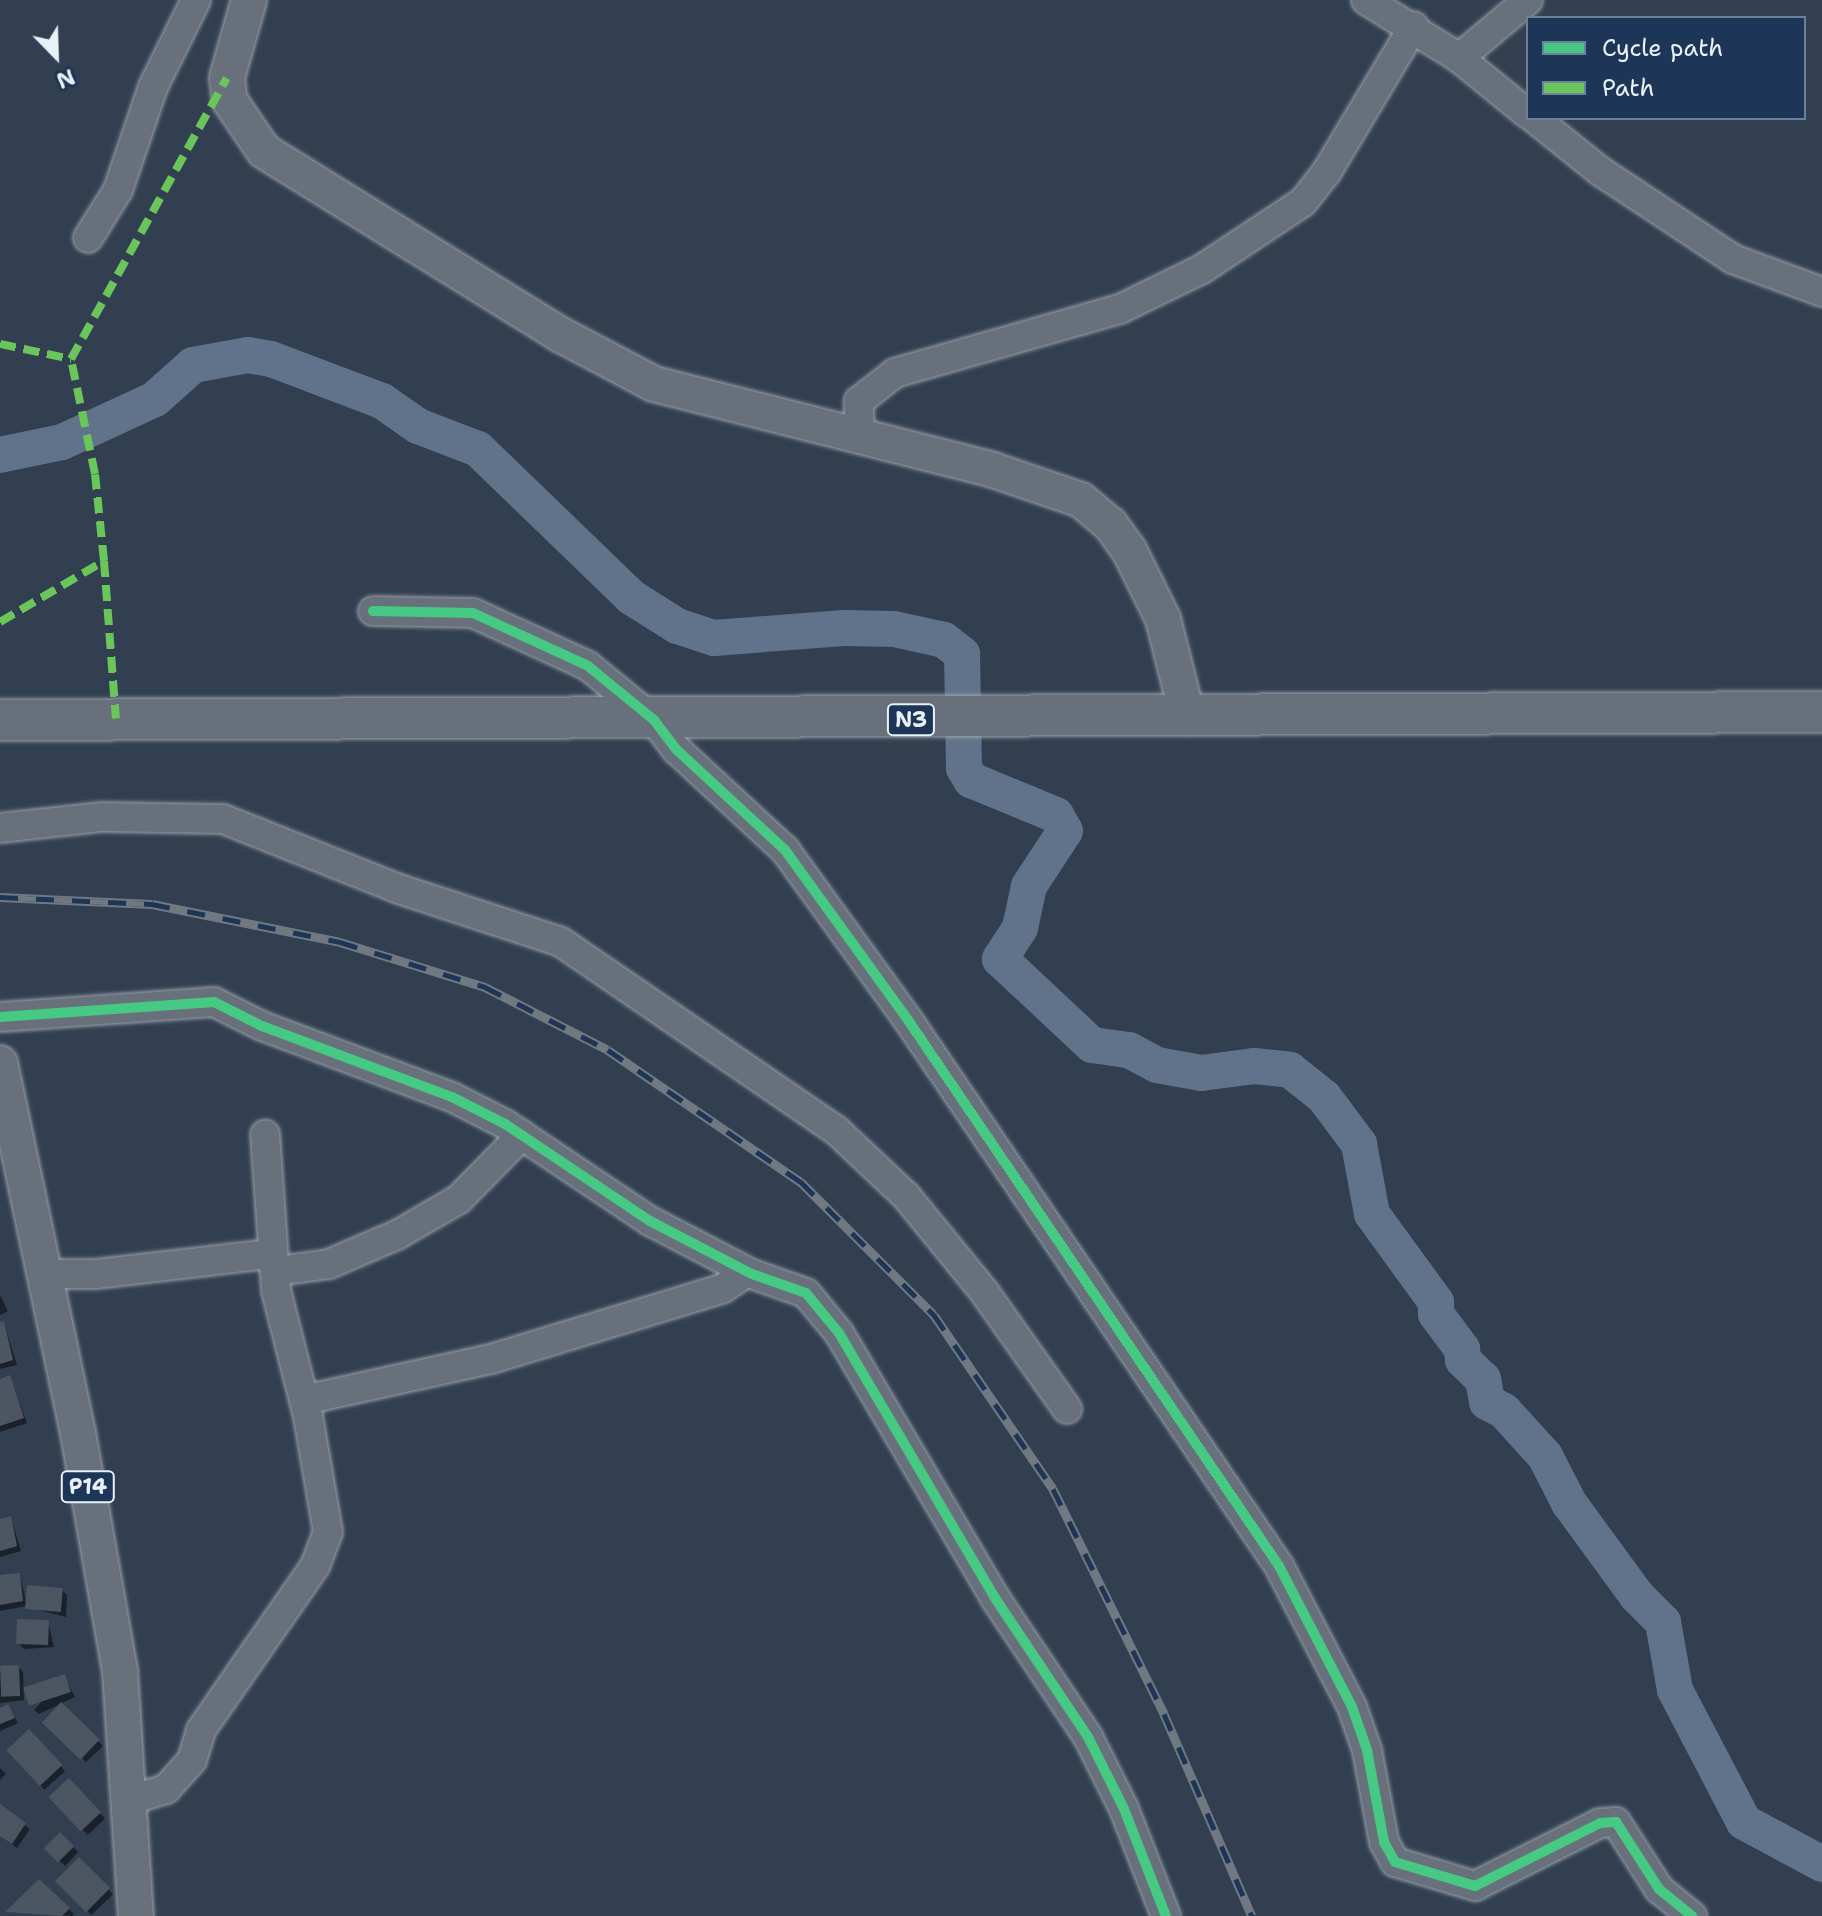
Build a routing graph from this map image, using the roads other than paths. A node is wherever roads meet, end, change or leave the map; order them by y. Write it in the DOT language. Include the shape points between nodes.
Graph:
graph roads {
  1 [pos="196,0"];
  2 [pos="249,0"];
  3 [pos="1366,0"];
  4 [pos="1528,0"];
  5 [pos="1408,15"];
  6 [pos="1459,58"];
  7 [pos="1526,112"];
  8 [pos="1536,120"];
  9 [pos="88,238"];
  10 [pos="1822,292"];
  11 [pos="860,438"];
  12 [pos="373,611"];
  13 [pos="1822,712"];
  14 [pos="1188,718"];
  15 [pos="0,720"];
  16 [pos="654,720"];
  17 [pos="0,828"];
  18 [pos="0,1017"];
  19 [pos="0,1063"];
  20 [pos="265,1134"];
  21 [pos="522,1135"];
  22 [pos="274,1263"];
  23 [pos="747,1272"];
  24 [pos="44,1274"];
  25 [pos="304,1400"];
  26 [pos="1067,1409"];
  27 [pos="130,1800"];
  28 [pos="136,1916"];
  29 [pos="1166,1916"];
  30 [pos="1692,1916"];
  1 -- 9 [label="street" via="153,87 118,190"];
  2 -- 11 [label="main road" via="227,78 230,101 264,151 561,335 642,379"];
  3 -- 5 [label="street"];
  4 -- 6 [label="street"];
  5 -- 6 [label="street"];
  5 -- 11 [label="street" via="1326,173 1303,202 1202,269 1120,309 895,373 859,401"];
  6 -- 7 [label="street"];
  8 -- 10 [label="street" via="1600,171 1733,259"];
  11 -- 14 [label="main road" via="1052,486 1081,500 1110,524 1163,619"];
  12 -- 16 [label="street" via="459,611 484,618 588,666"];
  13 -- 14 [label="highway, N3"];
  14 -- 16 [label="highway, N3"];
  15 -- 16 [label="highway, N3"];
  16 -- 30 [label="street" via="677,750 785,850 819,894 1255,1529 1313,1625 1352,1707 1367,1750 1384,1842 1395,1862 1475,1886 1600,1823 1616,1822 1659,1889"];
  17 -- 26 [label="street" via="102,817 223,819 386,884 561,942 837,1131 906,1196 968,1271"];
  18 -- 21 [label="street" via="214,1002 251,1022 452,1097"];
  19 -- 24 [label="main road, P14"];
  20 -- 22 [label="street"];
  21 -- 22 [label="street" via="459,1199 397,1235 343,1260"];
  21 -- 23 [label="street" via="650,1221"];
  22 -- 24 [label="street"];
  22 -- 25 [label="street"];
  23 -- 25 [label="street" via="722,1289 491,1359"];
  23 -- 29 [label="street" via="806,1293 839,1333 995,1598 1088,1737 1124,1809"];
  24 -- 27 [label="main road, P14" via="120,1671"];
  25 -- 27 [label="street" via="328,1510 328,1532 315,1566 201,1730 192,1760 166,1789"];
  27 -- 28 [label="main road, P14"];
}
